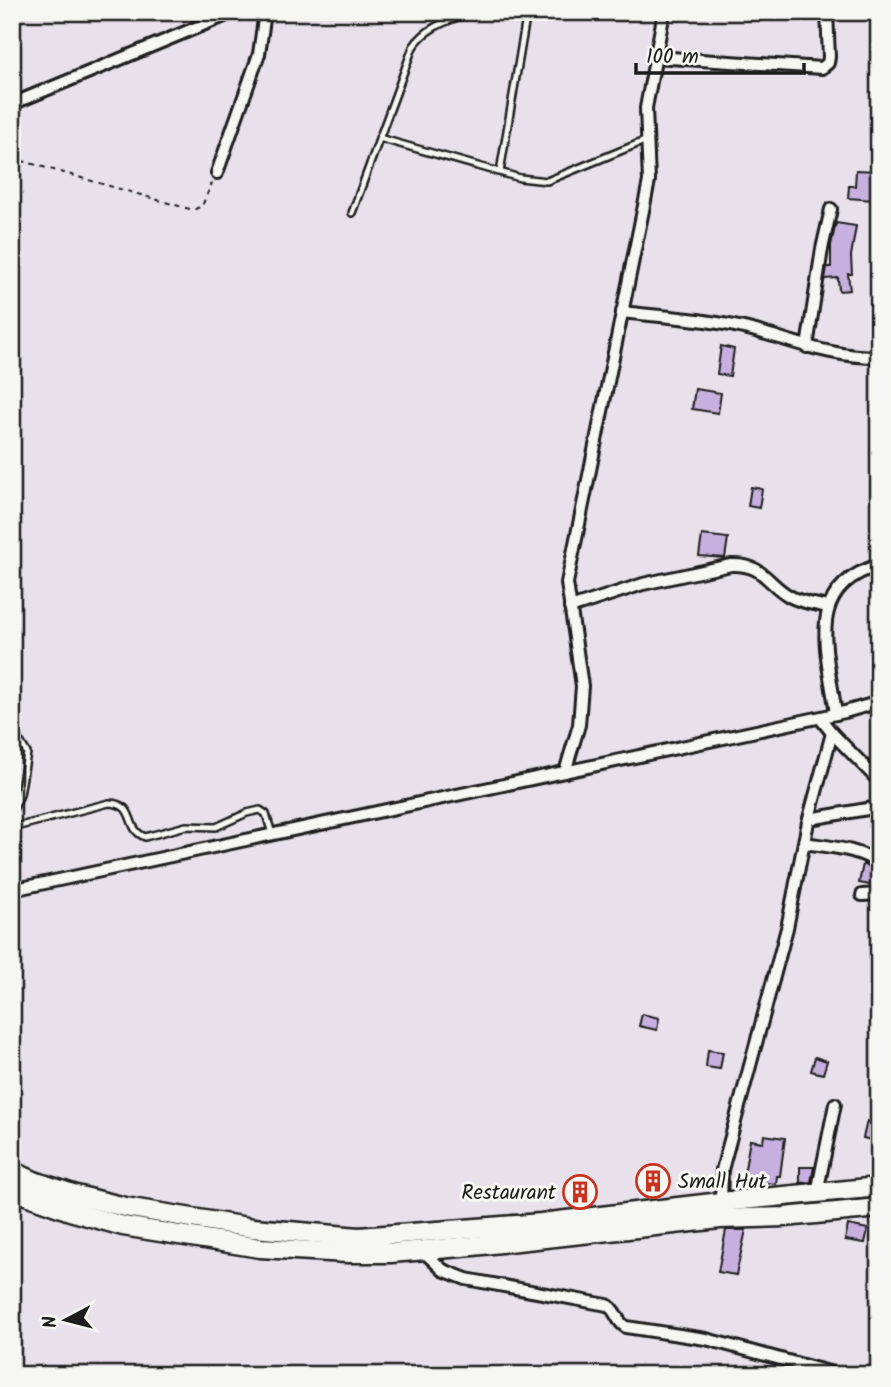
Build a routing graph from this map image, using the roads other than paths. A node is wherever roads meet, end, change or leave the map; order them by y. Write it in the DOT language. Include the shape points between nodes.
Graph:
graph roads {
  1 [pos="234,12"];
  2 [pos="265,12"];
  3 [pos="471,12"];
  4 [pos="527,12"];
  5 [pos="664,12"];
  6 [pos="827,12"];
  7 [pos="655,57"];
  8 [pos="12,104"];
  9 [pos="379,138"];
  10 [pos="647,140"];
  11 [pos="500,172"];
  12 [pos="217,173"];
  13 [pos="831,209"];
  14 [pos="352,214"];
  15 [pos="622,312"];
  16 [pos="807,347"];
  17 [pos="879,358"];
  18 [pos="879,565"];
  19 [pos="828,607"];
  20 [pos="570,608"];
  21 [pos="879,702"];
  22 [pos="836,714"];
  23 [pos="820,718"];
  24 [pos="832,733"];
  25 [pos="12,740"];
  26 [pos="565,772"];
  27 [pos="879,781"];
  28 [pos="879,807"];
  29 [pos="12,812"];
  30 [pos="809,819"];
  31 [pos="12,828"];
  32 [pos="272,834"];
  33 [pos="805,843"];
  34 [pos="879,864"];
  35 [pos="12,890"];
  36 [pos="879,894"];
  37 [pos="862,895"];
  38 [pos="835,1104"];
  39 [pos="12,1171"];
  40 [pos="879,1187"];
  41 [pos="12,1190"];
  42 [pos="817,1193"];
  43 [pos="721,1202"];
  44 [pos="879,1208"];
  45 [pos="422,1250"];
  46 [pos="840,1375"];
  1 -- 8 [label="street"];
  2 -- 12 [label="street" via="259,54"];
  3 -- 9 [label="lane" via="421,35"];
  4 -- 11 [label="lane"];
  5 -- 7 [label="street"];
  6 -- 7 [label="street" via="830,57 822,68"];
  7 -- 10 [label="street" via="646,108"];
  9 -- 11 [label="lane"];
  9 -- 14 [label="lane"];
  10 -- 11 [label="lane" via="547,181"];
  10 -- 15 [label="street" via="649,181"];
  13 -- 16 [label="street"];
  15 -- 16 [label="street" via="750,329"];
  15 -- 20 [label="street" via="571,559 567,583"];
  16 -- 17 [label="street"];
  18 -- 19 [label="street" via="842,582"];
  19 -- 20 [label="street" via="787,595 765,574 744,564 643,584"];
  19 -- 22 [label="street" via="826,641"];
  20 -- 26 [label="street" via="582,686 579,725"];
  21 -- 22 [label="street"];
  22 -- 23 [label="street"];
  23 -- 24 [label="street"];
  23 -- 26 [label="street"];
  24 -- 27 [label="street"];
  24 -- 30 [label="street"];
  25 -- 29 [label="lane" via="27,753"];
  26 -- 32 [label="street"];
  28 -- 30 [label="street"];
  30 -- 33 [label="street"];
  31 -- 32 [label="lane" via="108,803 125,808 134,829 145,837 186,826 216,827 260,810 266,814"];
  32 -- 35 [label="street"];
  33 -- 34 [label="street" via="855,853"];
  33 -- 43 [label="street" via="722,1170"];
  36 -- 37 [label="street"];
  38 -- 42 [label="street"];
  39 -- 43 [label="highway" via="125,1207 253,1228 359,1237 541,1223"];
  40 -- 42 [label="highway"];
  41 -- 45 [label="highway" via="122,1226 196,1239 304,1252"];
  42 -- 43 [label="highway"];
  44 -- 45 [label="highway" via="720,1219"];
  45 -- 46 [label="street" via="443,1270 466,1279 607,1306 626,1327 706,1339"];
}
